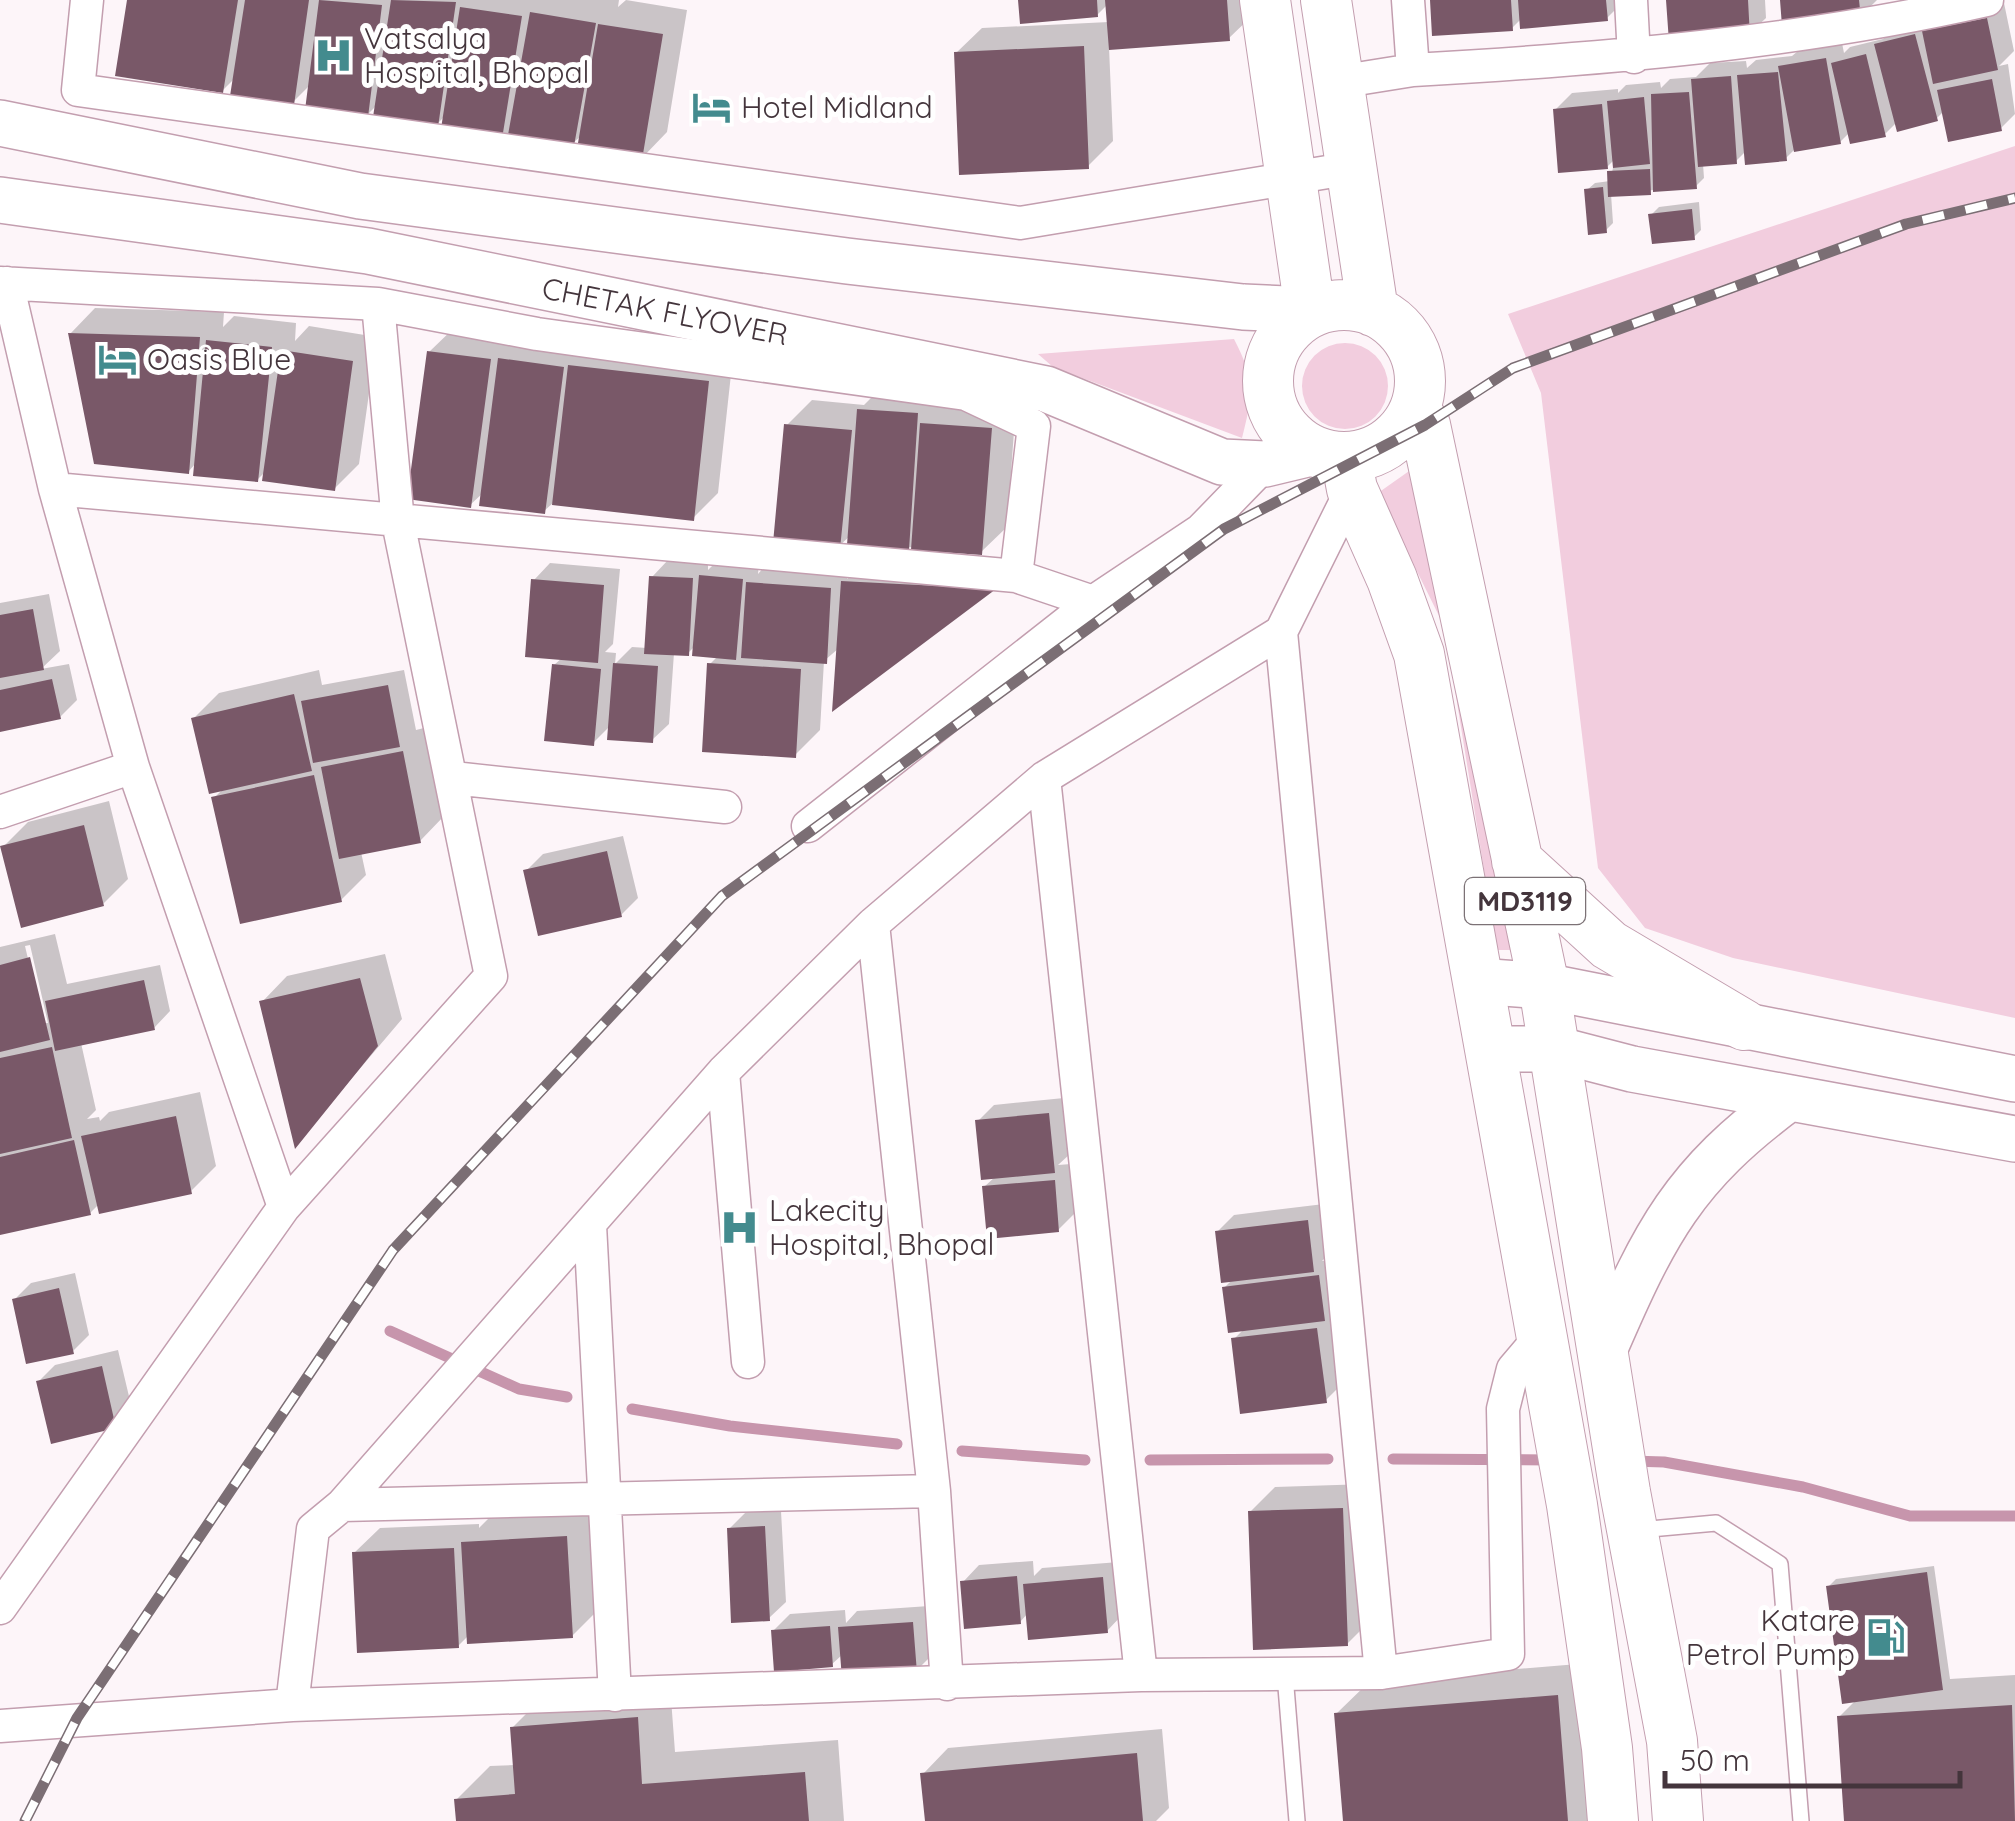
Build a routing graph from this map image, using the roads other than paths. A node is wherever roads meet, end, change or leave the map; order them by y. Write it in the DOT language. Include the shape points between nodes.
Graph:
graph roads {
  1 [pos="87,0"];
  2 [pos="1265,0"];
  3 [pos="1326,0"];
  4 [pos="1408,0"];
  5 [pos="1631,0"];
  6 [pos="1986,0"];
  7 [pos="1899,10"];
  8 [pos="1634,57"];
  9 [pos="1412,70"];
  10 [pos="1338,82"];
  11 [pos="0,123"];
  12 [pos="1352,168"];
  13 [pos="1290,181"];
  14 [pos="0,200"];
  15 [pos="4,283"];
  16 [pos="378,304"];
  17 [pos="1310,310"];
  18 [pos="1373,311"];
  19 [pos="1415,410"];
  20 [pos="1265,464"];
  21 [pos="1338,466"];
  22 [pos="55,489"];
  23 [pos="398,522"];
  24 [pos="1016,576"];
  25 [pos="1093,602"];
  26 [pos="1281,632"];
  27 [pos="133,768"];
  28 [pos="453,778"];
  29 [pos="1044,778"];
  30 [pos="725,807"];
  31 [pos="0,812"];
  32 [pos="808,826"];
  33 [pos="1517,860"];
  34 [pos="872,924"];
  35 [pos="1477,981"];
  36 [pos="1544,986"];
  37 [pos="1744,1026"];
  38 [pos="1489,1049"];
  39 [pos="1555,1049"];
  40 [pos="723,1072"];
  41 [pos="2015,1078"];
  42 [pos="1789,1098"];
  43 [pos="2015,1138"];
  44 [pos="284,1208"];
  45 [pos="590,1225"];
  46 [pos="1541,1336"];
  47 [pos="748,1362"];
  48 [pos="1608,1374"];
  49 [pos="934,1491"];
  50 [pos="604,1501"];
  51 [pos="342,1504"];
  52 [pos="1630,1511"];
  53 [pos="0,1608"];
  54 [pos="1381,1673"];
  55 [pos="1140,1675"];
  56 [pos="1284,1675"];
  57 [pos="947,1684"];
  58 [pos="616,1695"];
  59 [pos="292,1704"];
  60 [pos="0,1726"];
  61 [pos="1298,1821"];
  62 [pos="1613,1821"];
  63 [pos="1678,1821"];
  64 [pos="1802,1821"];
  1 -- 13 [label="street" via="78,90 1020,223"];
  2 -- 13 [label="main road"];
  3 -- 10 [label="main road"];
  4 -- 9 [label="street"];
  5 -- 8 [label="street"];
  6 -- 7 [label="street"];
  7 -- 8 [label="street"];
  8 -- 9 [label="street"];
  9 -- 10 [label="street"];
  10 -- 12 [label="main road"];
  11 -- 17 [label="main road" via="360,196 847,261"];
  12 -- 13 [label="street"];
  12 -- 18 [label="main road"];
  13 -- 17 [label="main road"];
  14 -- 20 [label="main road, CHETAK FLYOVER" via="368,252 1046,389 1222,462"];
  15 -- 16 [label="street"];
  15 -- 22 [label="street"];
  16 -- 23 [label="street"];
  16 -- 24 [label="street" via="537,334 966,394 1034,426"];
  17 -- 18 [label="main road" via="1350,304"];
  17 -- 21 [label="main road" via="1273,352 1268,382 1274,411 1290,435"];
  18 -- 19 [label="main road" via="1398,328 1415,352 1421,381"];
  19 -- 21 [label="main road" via="1399,435"];
  19 -- 33 [label="main road, MD3119" via="1425,425"];
  20 -- 21 [label="main road, CHETAK FLYOVER"];
  20 -- 25 [label="street" via="1201,530"];
  21 -- 26 [label="street"];
  21 -- 35 [label="main road, MD3119" via="1392,578 1419,654"];
  22 -- 23 [label="street"];
  22 -- 27 [label="street"];
  23 -- 24 [label="street"];
  23 -- 28 [label="street"];
  24 -- 25 [label="street"];
  25 -- 32 [label="street"];
  26 -- 29 [label="street"];
  26 -- 54 [label="street"];
  27 -- 31 [label="street"];
  27 -- 44 [label="street"];
  28 -- 30 [label="street"];
  28 -- 44 [label="street" via="491,976"];
  29 -- 34 [label="street"];
  29 -- 55 [label="street"];
  33 -- 36 [label="main road, MD3119"];
  33 -- 37 [label="main road" via="1609,944"];
  34 -- 40 [label="street"];
  34 -- 49 [label="street"];
  35 -- 36 [label="main road"];
  35 -- 38 [label="main road, MD3119"];
  36 -- 37 [label="main road"];
  36 -- 39 [label="main road, MD3119"];
  37 -- 41 [label="main road"];
  38 -- 39 [label="main road"];
  38 -- 46 [label="main road, MD3119"];
  39 -- 42 [label="main road"];
  39 -- 48 [label="main road, MD3119"];
  40 -- 45 [label="street"];
  40 -- 47 [label="street"];
  42 -- 43 [label="main road"];
  42 -- 48 [label="main road" via="1704,1169 1669,1214"];
  44 -- 53 [label="street"];
  45 -- 50 [label="street"];
  45 -- 51 [label="street"];
  46 -- 54 [label="street" via="1513,1369 1502,1409 1508,1654"];
  46 -- 62 [label="main road, MD3119" via="1572,1505"];
  48 -- 52 [label="main road, MD3119"];
  49 -- 50 [label="street"];
  49 -- 57 [label="street"];
  50 -- 51 [label="street"];
  50 -- 58 [label="street"];
  51 -- 59 [label="street" via="313,1529"];
  52 -- 63 [label="main road, MD3119" via="1672,1741"];
  52 -- 64 [label="lane" via="1716,1523 1780,1564"];
  54 -- 56 [label="street"];
  55 -- 56 [label="street"];
  55 -- 57 [label="street"];
  56 -- 61 [label="lane"];
  57 -- 58 [label="street"];
  58 -- 59 [label="street"];
  59 -- 60 [label="street"];
}
